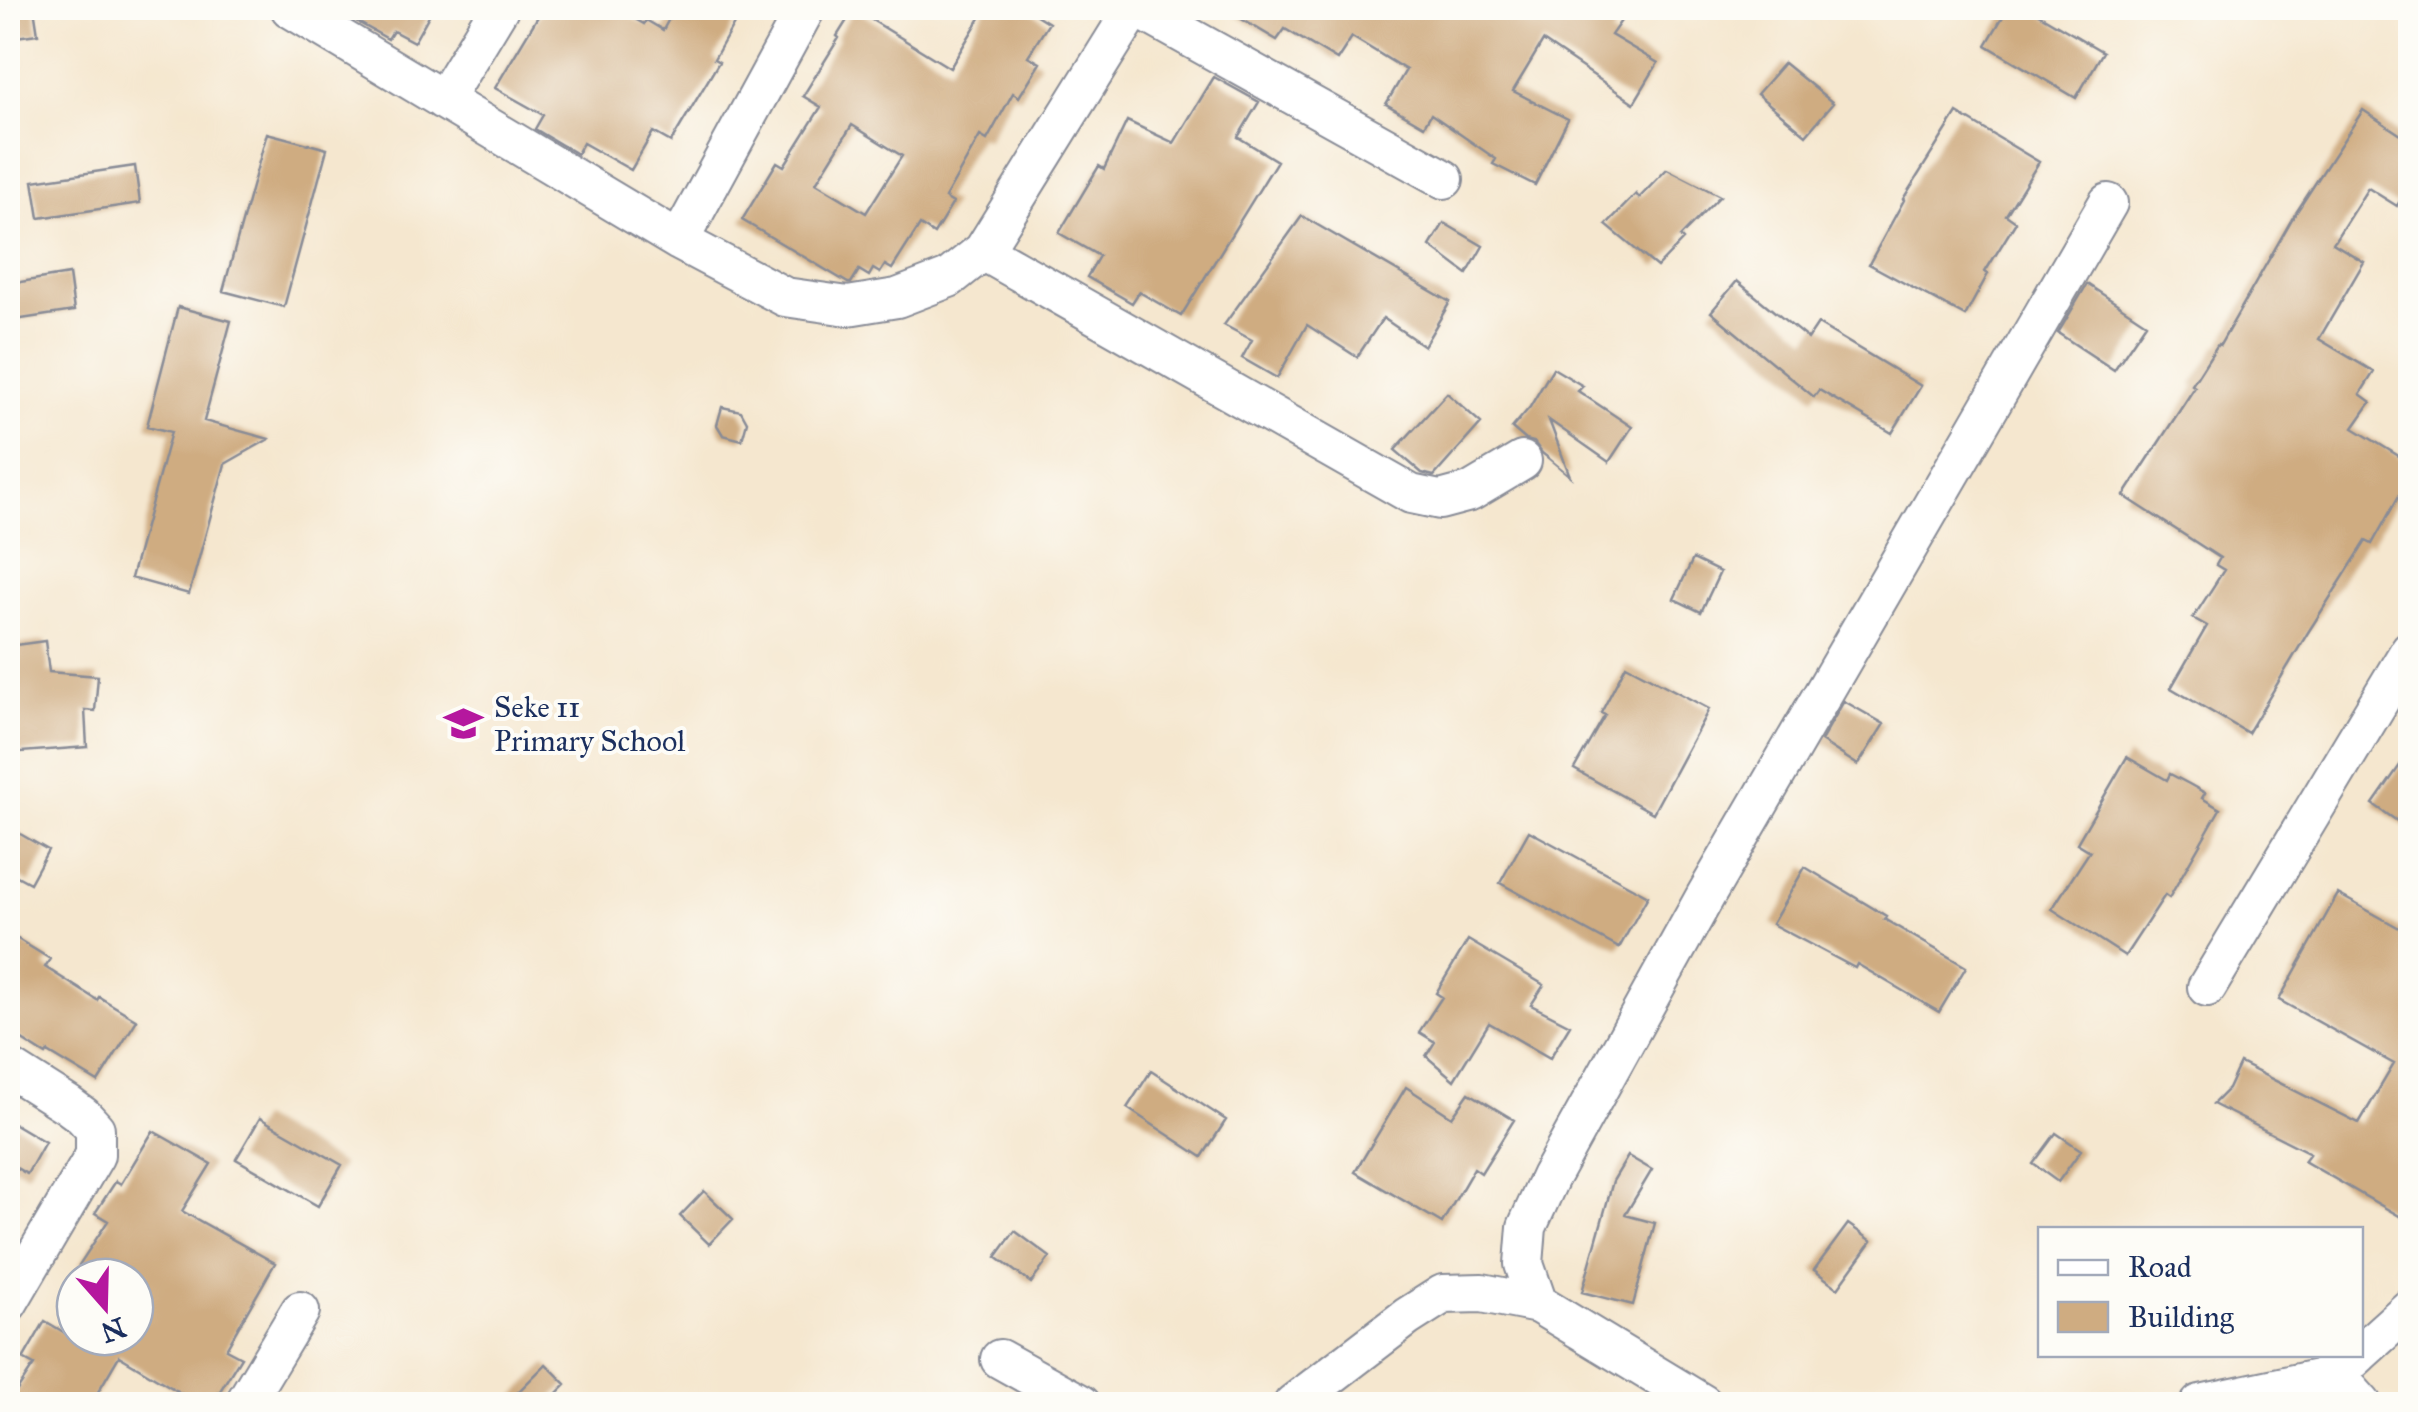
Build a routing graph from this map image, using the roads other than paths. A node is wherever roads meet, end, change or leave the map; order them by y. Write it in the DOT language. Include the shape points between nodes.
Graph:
graph roads {
  1 [pos="290,8"];
  2 [pos="499,8"];
  3 [pos="806,8"];
  4 [pos="1135,8"];
  5 [pos="442,100"];
  6 [pos="1444,179"];
  7 [pos="2108,203"];
  8 [pos="679,241"];
  9 [pos="983,251"];
  10 [pos="1522,462"];
  11 [pos="2410,650"];
  12 [pos="2207,987"];
  13 [pos="8,1068"];
  14 [pos="8,1303"];
  15 [pos="1538,1304"];
  16 [pos="2410,1308"];
  17 [pos="300,1311"];
  18 [pos="2363,1351"];
  19 [pos="1000,1360"];
  20 [pos="2352,1361"];
  21 [pos="244,1404"];
  22 [pos="1081,1404"];
  23 [pos="1294,1404"];
  24 [pos="1703,1404"];
  25 [pos="2200,1404"];
  26 [pos="2362,1404"];
  1 -- 5 [label="street"];
  2 -- 5 [label="street"];
  3 -- 8 [label="street"];
  4 -- 6 [label="street"];
  4 -- 9 [label="street"];
  5 -- 8 [label="street"];
  7 -- 15 [label="street" via="1550,1177 1527,1228 1524,1264"];
  8 -- 9 [label="street" via="785,297 848,306 897,298 949,278"];
  9 -- 10 [label="street" via="1411,494 1440,500 1470,492"];
  11 -- 12 [label="street"];
  13 -- 14 [label="street" via="95,1130 95,1155"];
  15 -- 23 [label="street" via="1482,1293 1443,1294"];
  15 -- 24 [label="street"];
  16 -- 18 [label="street"];
  17 -- 21 [label="street"];
  19 -- 22 [label="street"];
  20 -- 25 [label="street"];
  20 -- 26 [label="street"];
}
